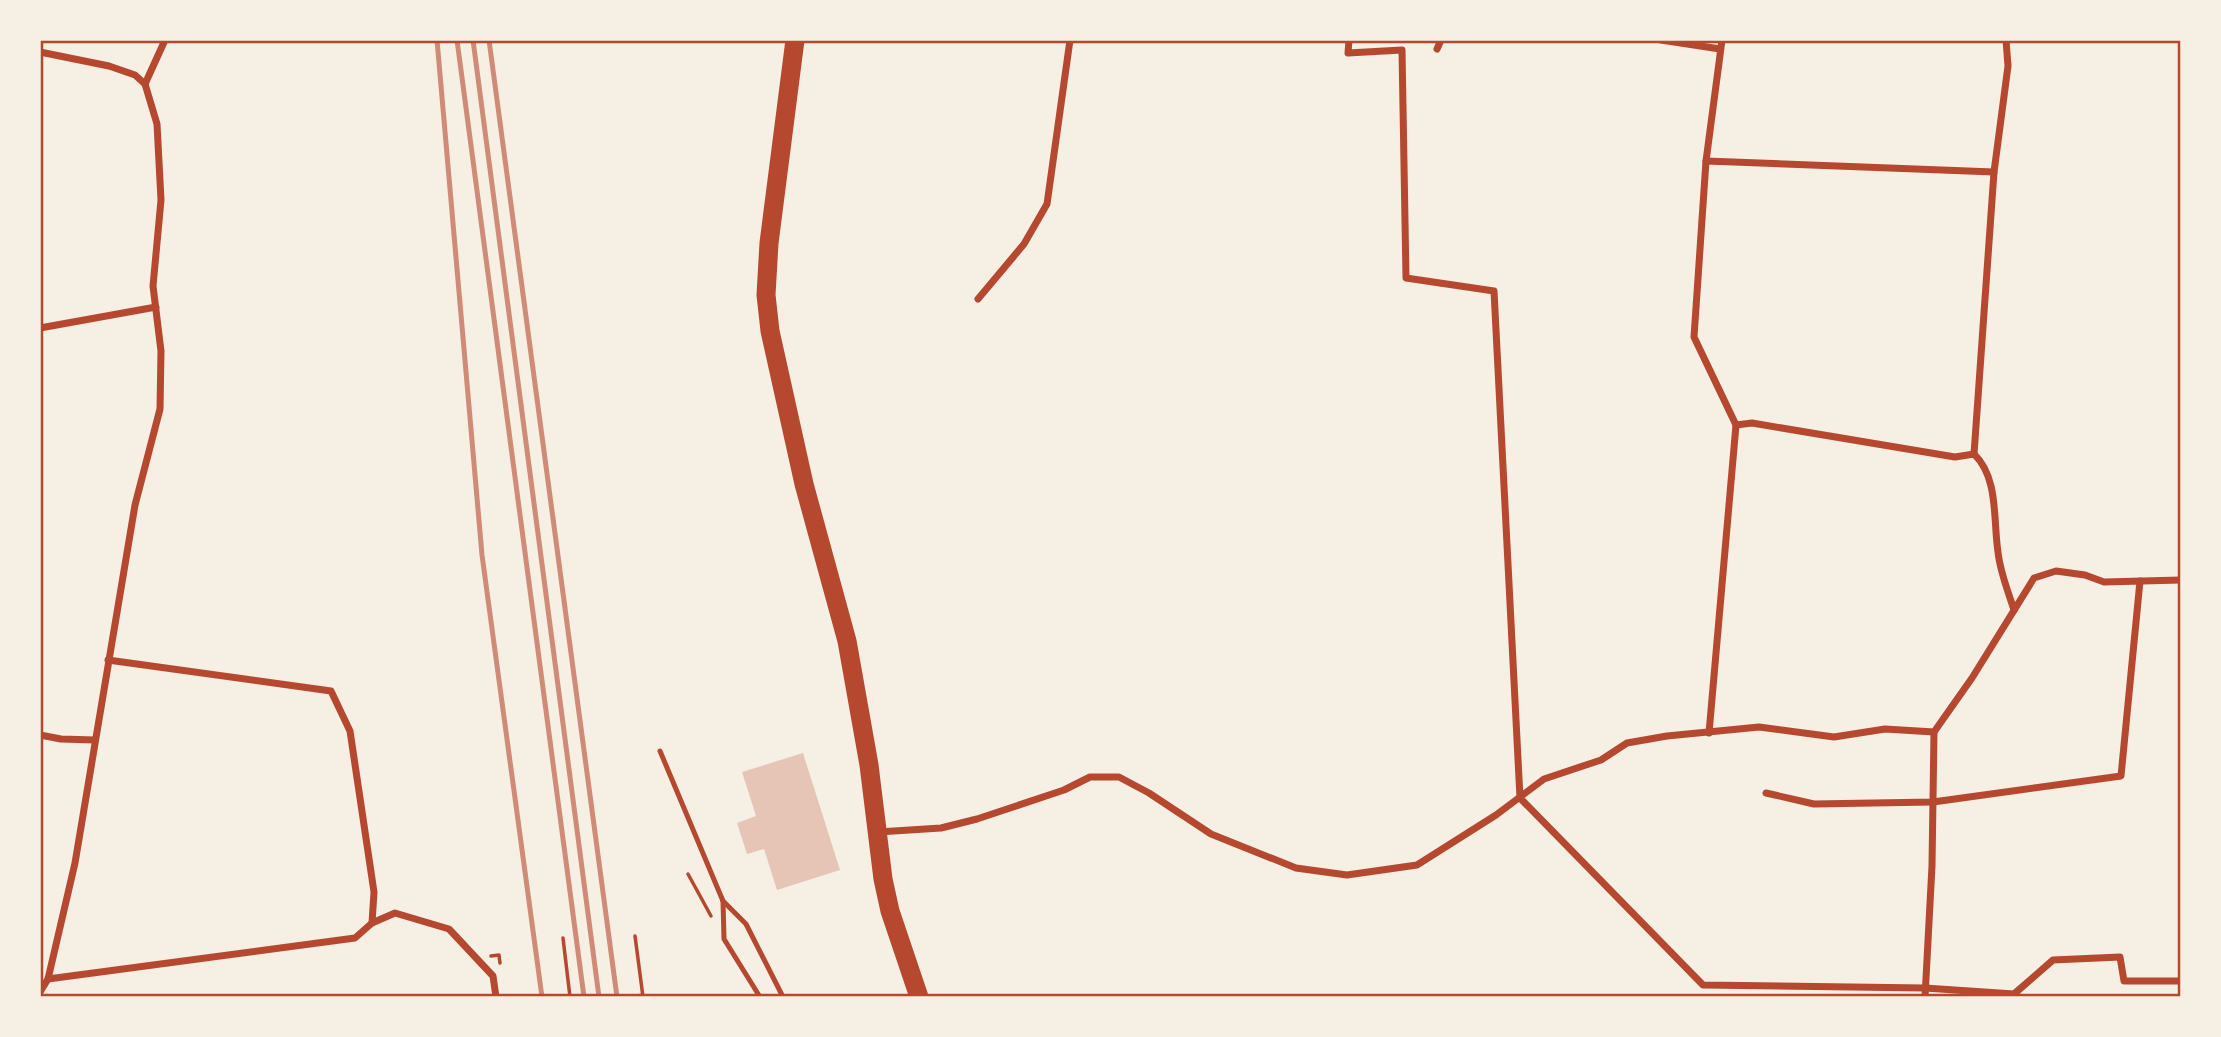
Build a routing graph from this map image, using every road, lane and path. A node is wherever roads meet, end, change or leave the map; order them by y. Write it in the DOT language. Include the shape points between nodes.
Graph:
graph roads {
  1 [pos="165,40"];
  2 [pos="795,40"];
  3 [pos="1070,40"];
  4 [pos="1349,40"];
  5 [pos="1441,40"];
  6 [pos="1661,40"];
  7 [pos="1722,40"];
  8 [pos="2006,40"];
  9 [pos="1437,49"];
  10 [pos="1720,49"];
  11 [pos="40,52"];
  12 [pos="145,84"];
  13 [pos="1706,161"];
  14 [pos="1994,172"];
  15 [pos="978,299"];
  16 [pos="156,307"];
  17 [pos="40,328"];
  18 [pos="1736,425"];
  19 [pos="1974,454"];
  20 [pos="2181,580"];
  21 [pos="2140,581"];
  22 [pos="2014,610"];
  23 [pos="108,660"];
  24 [pos="1934,732"];
  25 [pos="1709,733"];
  26 [pos="40,735"];
  27 [pos="95,740"];
  28 [pos="660,751"];
  29 [pos="1766,793"];
  30 [pos="1520,798"];
  31 [pos="1933,802"];
  32 [pos="877,832"];
  33 [pos="688,874"];
  34 [pos="723,901"];
  35 [pos="372,923"];
  36 [pos="635,936"];
  37 [pos="563,939"];
  38 [pos="724,939"];
  39 [pos="48,979"];
  40 [pos="2181,981"];
  41 [pos="43,993"];
  42 [pos="1925,993"];
  43 [pos="643,996"];
  44 [pos="496,997"];
  45 [pos="570,997"];
  46 [pos="631,997"];
  47 [pos="760,997"];
  48 [pos="783,997"];
  49 [pos="919,997"];
  1 -- 12 [label="street"];
  2 -- 32 [label="highway" via="766,295 804,484 847,641"];
  3 -- 15 [label="street" via="1047,204 1024,244"];
  4 -- 30 [label="street" via="1348,53 1402,50 1406,278 1494,291"];
  5 -- 9 [label="street"];
  6 -- 10 [label="street"];
  7 -- 10 [label="street"];
  8 -- 14 [label="street" via="2008,66"];
  10 -- 13 [label="street"];
  11 -- 12 [label="street" via="109,66 135,75"];
  12 -- 16 [label="street" via="157,124 161,200 153,286"];
  13 -- 14 [label="street"];
  13 -- 18 [label="street" via="1694,337"];
  14 -- 19 [label="street"];
  16 -- 17 [label="street"];
  16 -- 23 [label="street" via="160,410 135,505"];
  18 -- 19 [label="street" via="1752,423 1955,457"];
  18 -- 25 [label="street"];
  19 -- 22 [label="street" via="1982,461 1992,488 1998,555"];
  20 -- 21 [label="street"];
  21 -- 22 [label="street" via="2104,582 2056,571 2034,578"];
  21 -- 31 [label="street" via="2121,776"];
  22 -- 24 [label="street"];
  23 -- 27 [label="street"];
  23 -- 35 [label="street" via="331,691 350,731 374,891"];
  24 -- 25 [label="street" via="1885,729 1835,737 1759,727"];
  24 -- 31 [label="street"];
  25 -- 30 [label="street" via="1627,743 1601,760 1545,779"];
  26 -- 27 [label="street"];
  27 -- 39 [label="street" via="75,863"];
  28 -- 34 [label="lane"];
  29 -- 31 [label="street" via="1814,804"];
  30 -- 32 [label="street" via="1417,865 1347,874 1296,868 1211,834 1119,777 1090,777 1064,790 941,828"];
  30 -- 42 [label="street" via="1703,985"];
  31 -- 42 [label="street"];
  32 -- 49 [label="highway" via="890,911"];
  33 -- 38 [label="path"];
  34 -- 38 [label="lane"];
  34 -- 48 [label="lane" via="746,925"];
  35 -- 39 [label="street" via="355,938"];
  35 -- 44 [label="street" via="395,913 449,929 494,976"];
  36 -- 43 [label="path"];
  37 -- 45 [label="path"];
  38 -- 47 [label="lane"];
  39 -- 41 [label="street"];
  40 -- 42 [label="street" via="2124,981 2120,957 2053,960 2014,994"];
  43 -- 46 [label="path"];
}
